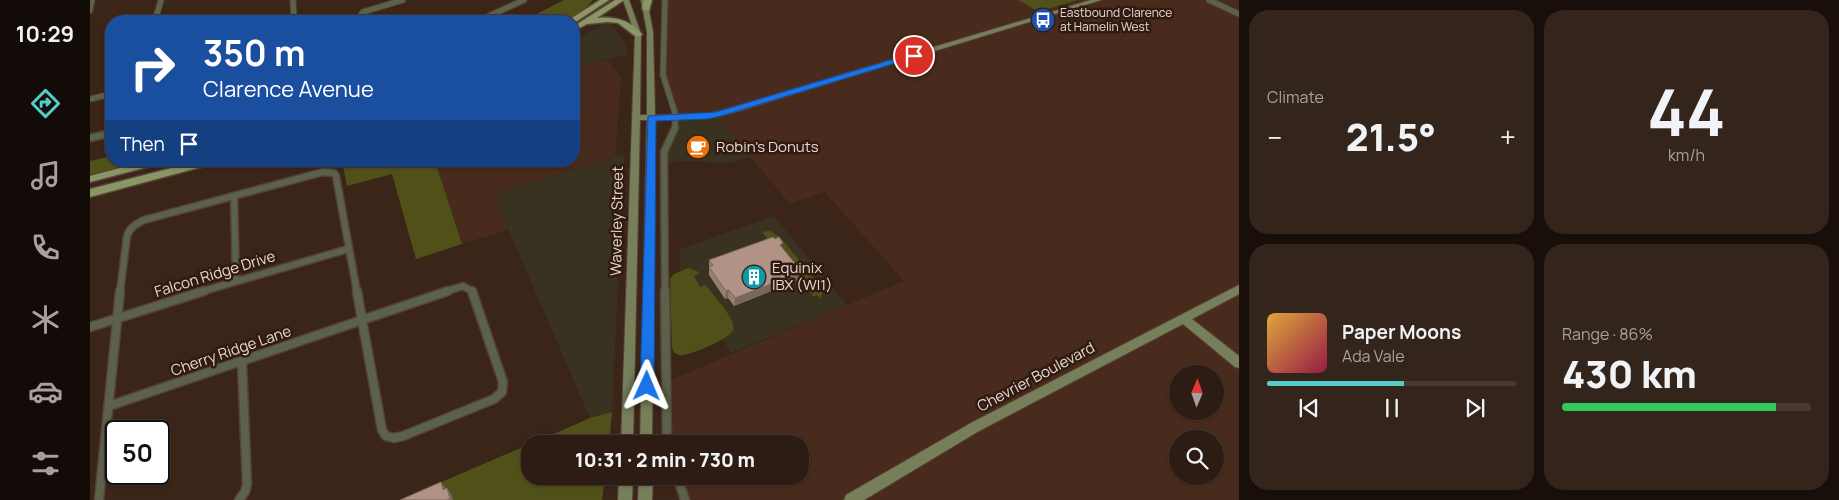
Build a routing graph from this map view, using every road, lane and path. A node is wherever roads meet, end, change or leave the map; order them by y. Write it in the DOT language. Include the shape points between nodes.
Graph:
graph roads {
  1 [pos="92,0"];
  2 [pos="161,0"];
  3 [pos="293,0"];
  4 [pos="403,0"];
  5 [pos="507,0"];
  6 [pos="524,0"];
  7 [pos="593,0"];
  8 [pos="605,0"];
  9 [pos="620,0"];
  10 [pos="626,0"];
  11 [pos="644,0"];
  12 [pos="648,0"];
  13 [pos="665,0"];
  14 [pos="1098,0"];
  15 [pos="1209,0"];
  16 [pos="516,4"];
  17 [pos="646,9"];
  18 [pos="90,10"];
  19 [pos="1239,14"];
  20 [pos="156,15"];
  21 [pos="293,15"];
  22 [pos="361,15"];
  23 [pos="491,15"];
  24 [pos="579,15"];
  25 [pos="580,16"];
  26 [pos="586,22"];
  27 [pos="580,26"];
  28 [pos="638,34"];
  29 [pos="105,95"];
  30 [pos="90,99"];
  31 [pos="636,118"];
  32 [pos="652,118"];
  33 [pos="675,118"];
  34 [pos="105,134"];
  35 [pos="90,138"];
  36 [pos="137,167"];
  37 [pos="190,167"];
  38 [pos="90,179"];
  39 [pos="90,193"];
  40 [pos="234,196"];
  41 [pos="348,249"];
  42 [pos="236,281"];
  43 [pos="1239,289"];
  44 [pos="1184,318"];
  45 [pos="116,319"];
  46 [pos="361,320"];
  47 [pos="90,327"];
  48 [pos="242,363"];
  49 [pos="1239,363"];
  50 [pos="109,406"];
  51 [pos="627,435"];
  52 [pos="646,435"];
  53 [pos="667,435"];
  54 [pos="626,485"];
  55 [pos="646,485"];
  56 [pos="680,485"];
  57 [pos="99,500"];
  58 [pos="239,500"];
  59 [pos="625,500"];
  60 [pos="645,500"];
  61 [pos="685,500"];
  62 [pos="851,500"];
  1 -- 18 [label="street"];
  2 -- 20 [label="street"];
  3 -- 21 [label="street"];
  4 -- 22 [label="street"];
  5 -- 16 [label="street"];
  6 -- 16 [label="street"];
  7 -- 24 [label="main road"];
  8 -- 25 [label="main road"];
  9 -- 26 [label="main road"];
  10 -- 28 [label="main road, Waverley Street"];
  11 -- 17 [label="main road"];
  12 -- 17 [label="main road"];
  13 -- 33 [label="street" via="664,76 674,103"];
  14 -- 33 [label="main road" via="729,111"];
  15 -- 19 [label="street"];
  16 -- 23 [label="street"];
  17 -- 32 [label="main road" via="650,32"];
  26 -- 27 [label="main road"];
  26 -- 28 [label="main road" via="620,21"];
  28 -- 31 [label="main road, Waverley Street"];
  29 -- 30 [label="street"];
  31 -- 32 [label="main road"];
  31 -- 51 [label="main road, Waverley Street"];
  32 -- 33 [label="main road"];
  32 -- 52 [label="main road"];
  33 -- 53 [label="street" via="675,129 664,152"];
  34 -- 35 [label="street"];
  36 -- 38 [label="main road"];
  37 -- 39 [label="main road"];
  40 -- 41 [label="street" via="324,172 334,173"];
  40 -- 42 [label="street"];
  40 -- 45 [label="street" via="144,220 128,230"];
  41 -- 42 [label="street, Falcon Ridge Drive"];
  41 -- 46 [label="street"];
  42 -- 45 [label="street, Falcon Ridge Drive"];
  43 -- 44 [label="main road, Chevrier Boulevard"];
  44 -- 49 [label="main road"];
  44 -- 62 [label="main road, Chevrier Boulevard" via="975,428"];
  45 -- 47 [label="street, Falcon Ridge Drive"];
  45 -- 50 [label="street"];
  46 -- 46 [label="street, Cherry Ridge Lane" via="382,430 386,436 403,436 494,399 504,389 469,288 454,288"];
  46 -- 48 [label="street, Cherry Ridge Lane"];
  48 -- 50 [label="street, Cherry Ridge Lane"];
  48 -- 58 [label="street" via="247,484"];
  50 -- 57 [label="street"];
  54 -- 59 [label="main road"];
  55 -- 60 [label="main road"];
  56 -- 61 [label="street"];
}
